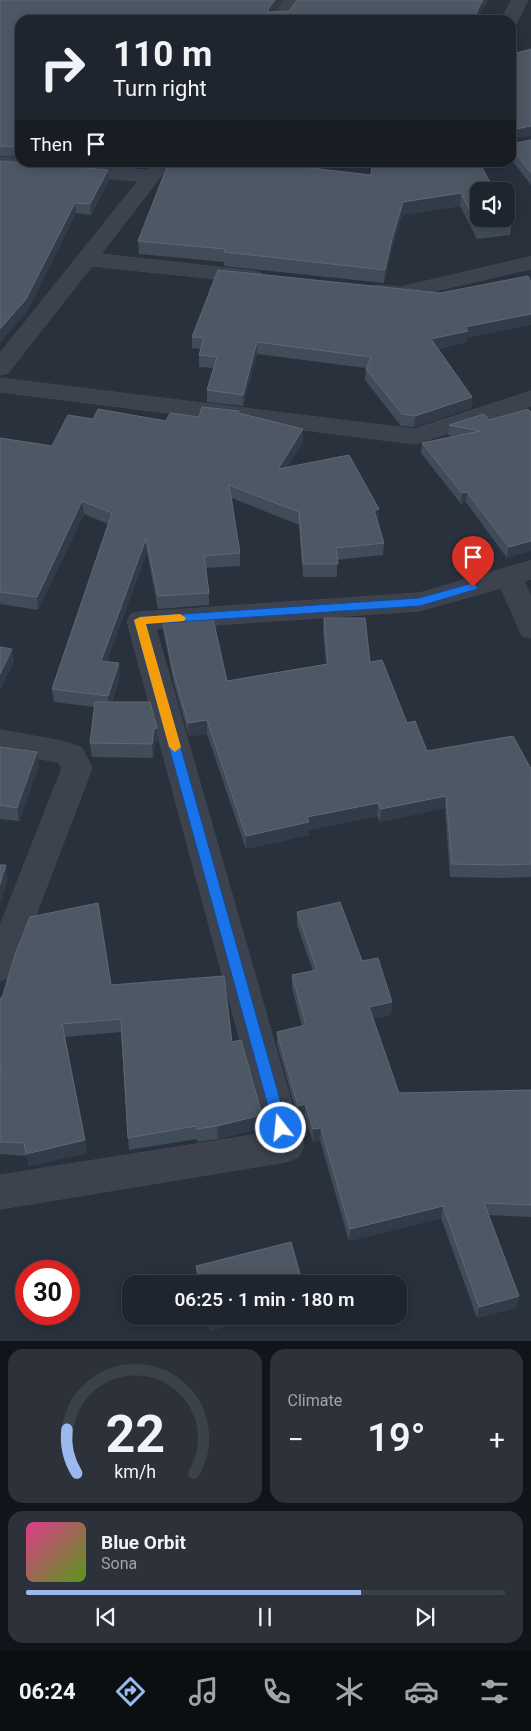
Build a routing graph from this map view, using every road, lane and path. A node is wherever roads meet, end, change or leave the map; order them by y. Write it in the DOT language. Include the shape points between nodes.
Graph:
graph roads {
  1 [pos="294,0"];
  2 [pos="520,0"];
  3 [pos="282,15"];
  4 [pos="512,15"];
  5 [pos="0,163"];
  6 [pos="15,164"];
  7 [pos="105,167"];
  8 [pos="158,169"];
  9 [pos="87,259"];
  10 [pos="531,263"];
  11 [pos="273,280"];
  12 [pos="361,289"];
  13 [pos="4,357"];
  14 [pos="0,385"];
  15 [pos="531,398"];
  16 [pos="520,573"];
  17 [pos="531,629"];
  18 [pos="0,741"];
  19 [pos="0,967"];
  20 [pos="0,1192"];
  1 -- 3 [label="street"];
  2 -- 4 [label="street"];
  5 -- 6 [label="street"];
  7 -- 8 [label="street"];
  8 -- 9 [label="street"];
  9 -- 11 [label="street"];
  9 -- 13 [label="street"];
  10 -- 12 [label="street" via="400,293"];
  14 -- 15 [label="street" via="415,437"];
  16 -- 17 [label="street"];
  16 -- 20 [label="street" via="420,602 140,620 286,1146"];
  18 -- 19 [label="street" via="62,752 72,756 77,768"];
}
